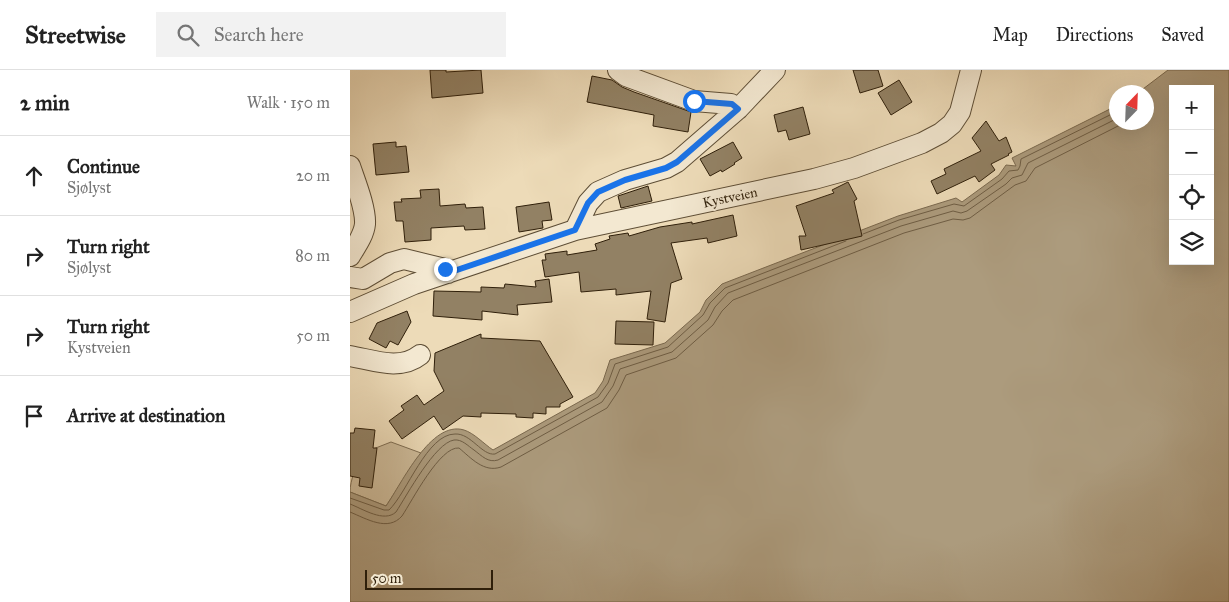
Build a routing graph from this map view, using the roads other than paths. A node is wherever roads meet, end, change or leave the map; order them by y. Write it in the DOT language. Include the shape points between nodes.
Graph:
graph roads {
  1 [pos="618,70"];
  2 [pos="775,70"];
  3 [pos="971,70"];
  4 [pos="738,109"];
  5 [pos="350,166"];
  6 [pos="575,230"];
  7 [pos="350,256"];
  8 [pos="448,273"];
  9 [pos="350,277"];
  10 [pos="350,312"];
  11 [pos="420,355"];
  12 [pos="350,356"];
  1 -- 4 [label="street" via="626,76 694,101 732,104"];
  2 -- 4 [label="street"];
  3 -- 6 [label="street, Kystveien" via="960,112 952,124 922,143 814,179"];
  4 -- 6 [label="street" via="677,162 598,192 588,203"];
  5 -- 7 [label="street" via="365,223 360,241"];
  6 -- 8 [label="street, Kystveien"];
  8 -- 9 [label="street" via="445,269 404,259 390,263 362,280"];
  8 -- 10 [label="street, Kystveien"];
  11 -- 12 [label="street" via="413,361 395,364"];
}
